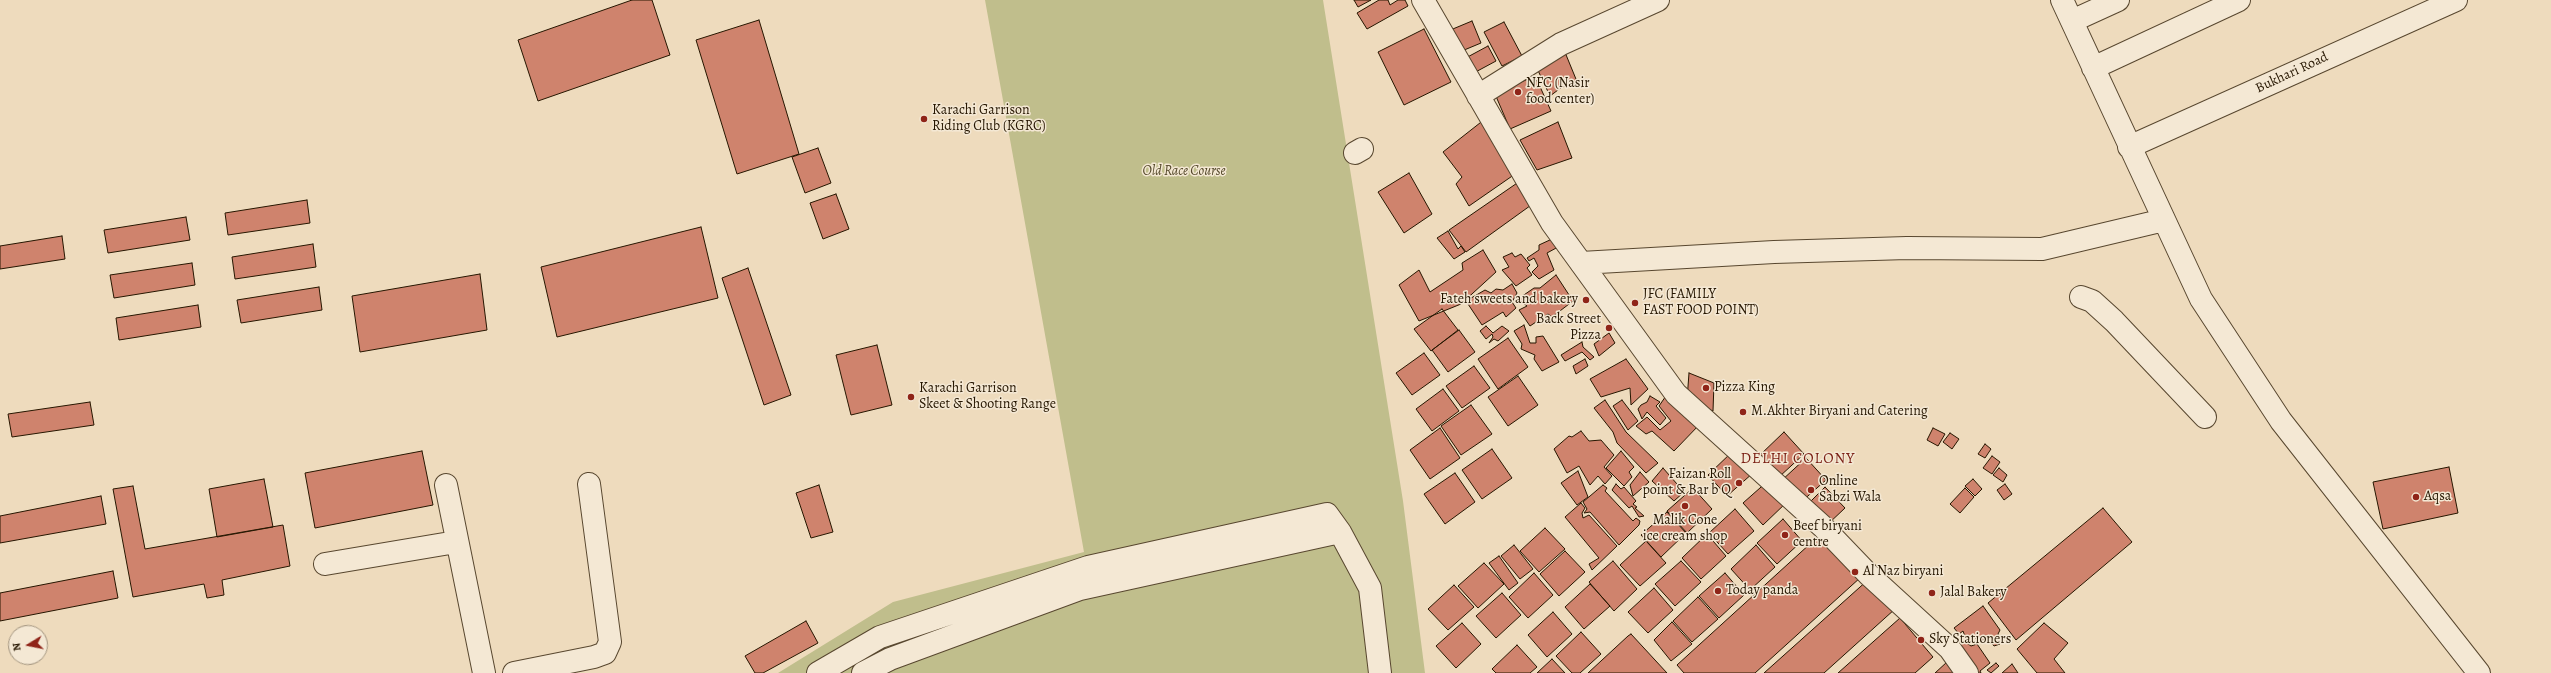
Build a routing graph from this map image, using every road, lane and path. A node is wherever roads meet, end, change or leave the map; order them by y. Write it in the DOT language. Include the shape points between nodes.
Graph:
graph roads {
  1 [pos="1423,0"];
  2 [pos="1658,0"];
  3 [pos="2062,0"];
  4 [pos="2118,0"];
  5 [pos="2239,0"];
  6 [pos="2456,0"];
  7 [pos="2072,21"];
  8 [pos="2093,68"];
  9 [pos="1478,96"];
  10 [pos="2129,147"];
  11 [pos="2164,220"];
  12 [pos="1581,263"];
  13 [pos="2081,297"];
  14 [pos="2205,417"];
  15 [pos="589,484"];
  16 [pos="446,485"];
  17 [pos="1340,532"];
  18 [pos="456,542"];
  19 [pos="325,564"];
  20 [pos="484,673"];
  21 [pos="514,673"];
  22 [pos="818,673"];
  23 [pos="863,673"];
  24 [pos="1380,673"];
  25 [pos="1967,673"];
  26 [pos="2480,673"];
  1 -- 9 [label="street"];
  2 -- 9 [label="street" via="1561,44"];
  3 -- 7 [label="street"];
  4 -- 7 [label="street"];
  5 -- 8 [label="street"];
  6 -- 10 [label="street, Bukhari Road"];
  7 -- 8 [label="street"];
  8 -- 10 [label="street"];
  9 -- 12 [label="street" via="1552,223"];
  10 -- 11 [label="street"];
  11 -- 12 [label="street" via="2042,249 1907,248 1774,252"];
  11 -- 26 [label="street" via="2201,299 2281,421"];
  12 -- 25 [label="street" via="1676,394 1822,526 1869,575 1950,649"];
  13 -- 14 [label="street" via="2092,301 2114,321"];
  15 -- 21 [label="street" via="610,642 605,653 594,657"];
  16 -- 18 [label="street"];
  17 -- 22 [label="street" via="1327,514 1088,567 880,637"];
  17 -- 23 [label="street" via="1080,589 890,659"];
  17 -- 24 [label="street" via="1370,588"];
  18 -- 19 [label="street"];
  18 -- 20 [label="street"];
}
